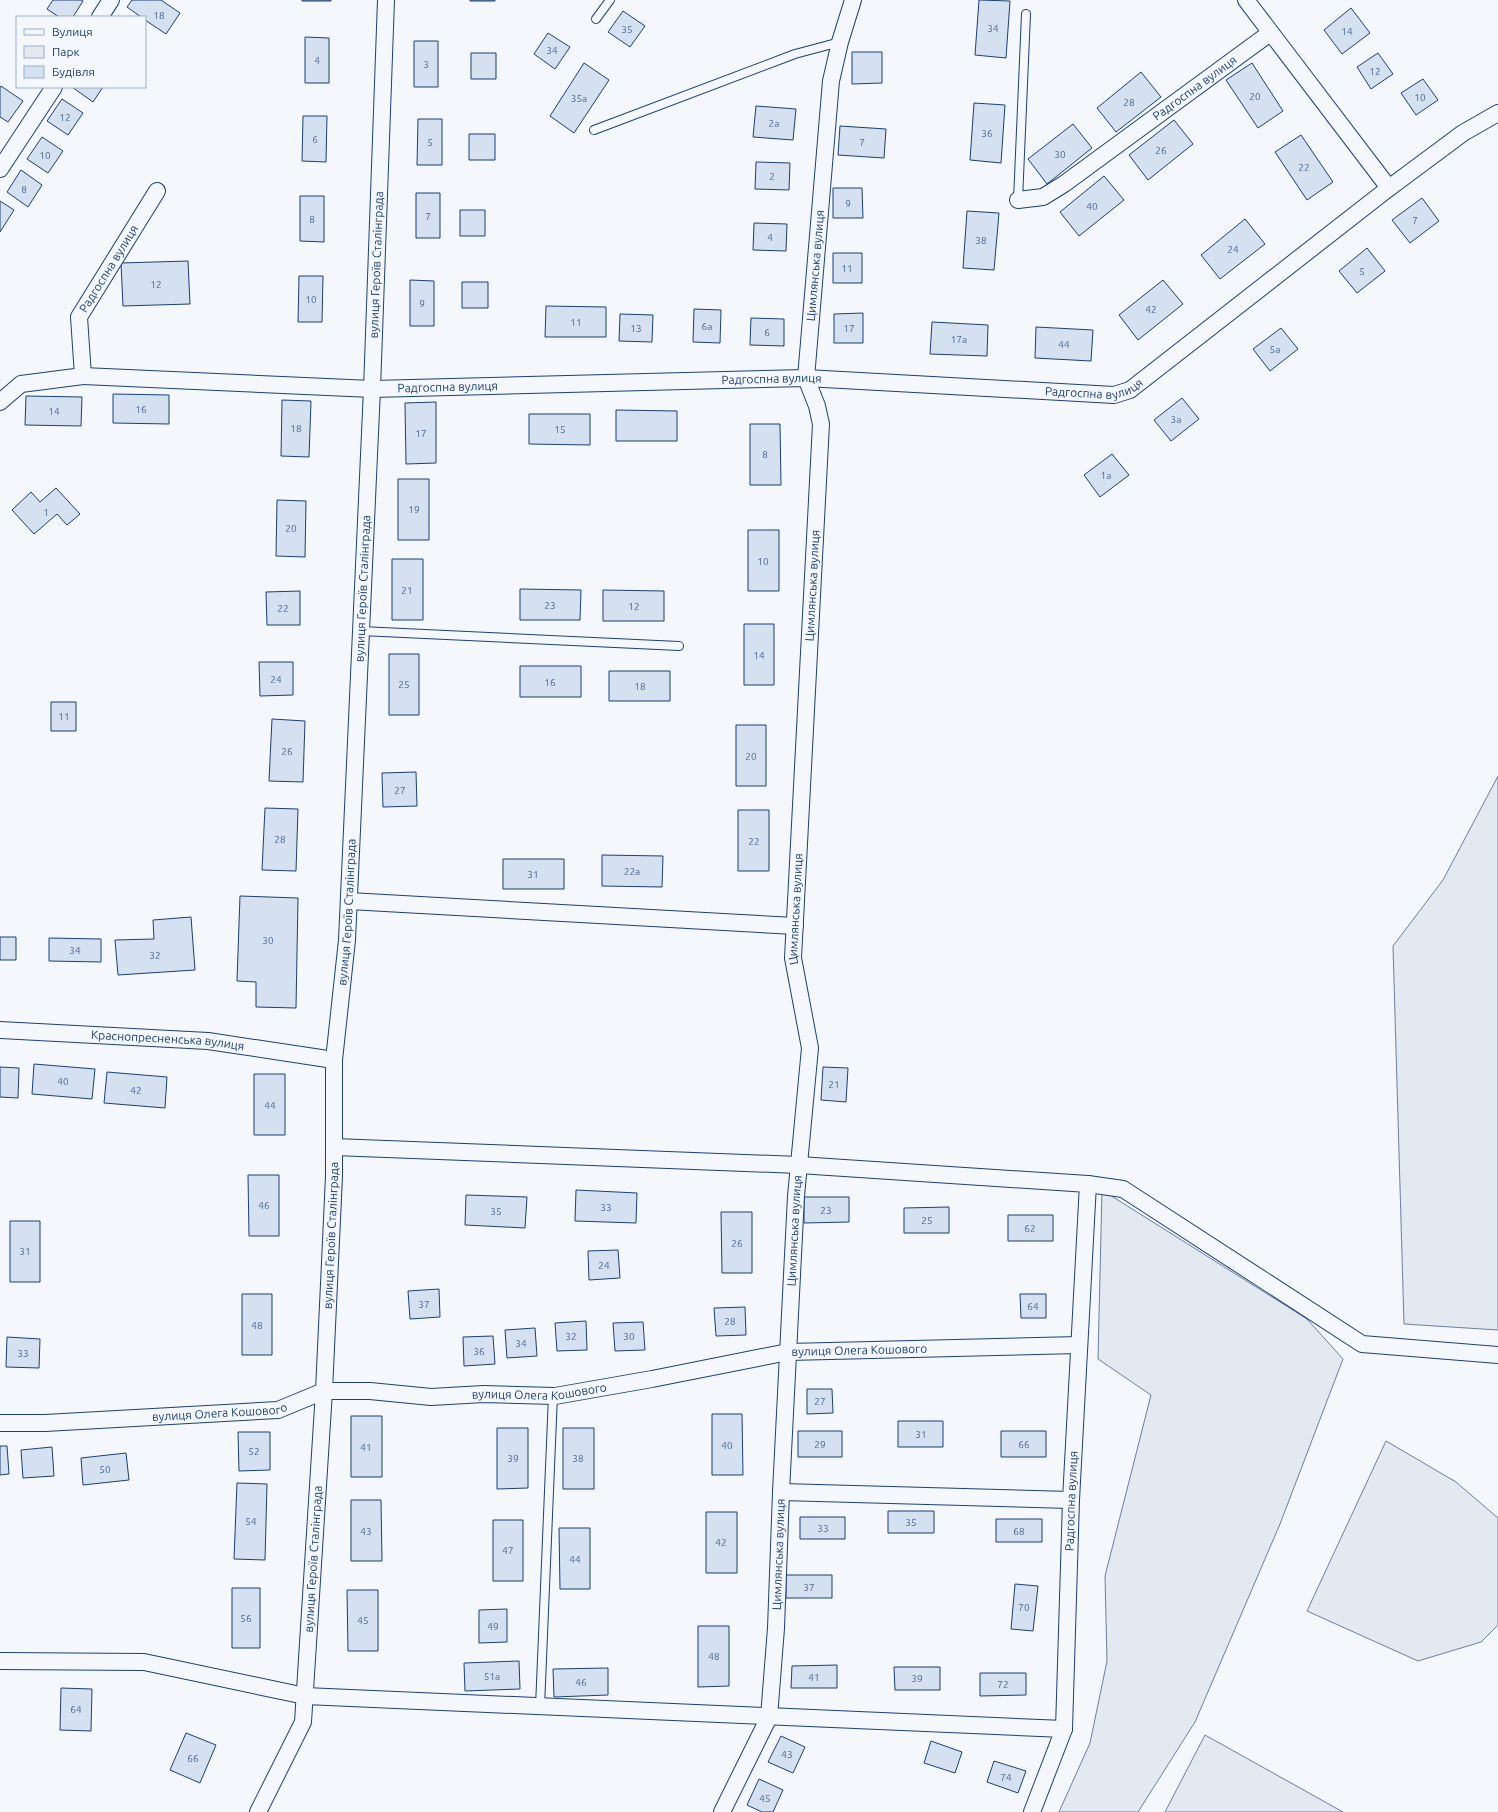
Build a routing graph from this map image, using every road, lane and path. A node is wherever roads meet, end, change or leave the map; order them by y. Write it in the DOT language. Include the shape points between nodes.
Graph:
graph roads {
  1 [pos="111,0"];
  2 [pos="386,0"];
  3 [pos="610,0"];
  4 [pos="853,0"];
  5 [pos="1246,0"];
  6 [pos="1026,14"];
  7 [pos="101,16"];
  8 [pos="596,19"];
  9 [pos="1270,33"];
  10 [pos="840,42"];
  11 [pos="53,88"];
  12 [pos="1498,114"];
  13 [pos="594,130"];
  14 [pos="0,169"];
  15 [pos="1389,188"];
  16 [pos="158,191"];
  17 [pos="1018,200"];
  18 [pos="83,376"];
  19 [pos="806,378"];
  20 [pos="372,389"];
  21 [pos="0,402"];
  22 [pos="361,631"];
  23 [pos="679,646"];
  24 [pos="349,901"];
  25 [pos="795,926"];
  26 [pos="0,1030"];
  27 [pos="334,1060"];
  28 [pos="334,1146"];
  29 [pos="799,1165"];
  30 [pos="1088,1184"];
  31 [pos="1079,1344"];
  32 [pos="788,1352"];
  33 [pos="1498,1355"];
  34 [pos="324,1391"];
  35 [pos="553,1395"];
  36 [pos="0,1423"];
  37 [pos="781,1492"];
  38 [pos="1071,1500"];
  39 [pos="1,1662"];
  40 [pos="305,1696"];
  41 [pos="540,1707"];
  42 [pos="769,1717"];
  43 [pos="1064,1729"];
  44 [pos="258,1812"];
  45 [pos="722,1812"];
  46 [pos="1032,1812"];
  1 -- 7 [label="street"];
  2 -- 20 [label="street, вулиця Героїв Сталінграда"];
  3 -- 8 [label="lane"];
  4 -- 10 [label="street, Цимлянська вулиця"];
  5 -- 9 [label="street"];
  6 -- 17 [label="lane"];
  9 -- 15 [label="street"];
  9 -- 17 [label="street, Радгоспна вулиця" via="1064,184 1043,197"];
  10 -- 13 [label="lane" via="795,54"];
  10 -- 19 [label="street, Цимлянська вулиця" via="831,81"];
  11 -- 14 [label="street"];
  12 -- 15 [label="street, Радгоспна вулиця" via="1463,133"];
  15 -- 19 [label="street, Радгоспна вулиця" via="1130,390 1114,395"];
  16 -- 18 [label="street, Радгоспна вулиця" via="79,317"];
  18 -- 20 [label="street, Радгоспна вулиця"];
  18 -- 21 [label="street, Радгоспна вулиця" via="21,384"];
  19 -- 20 [label="street, Радгоспна вулиця"];
  19 -- 25 [label="street, Цимлянська вулиця" via="821,424"];
  20 -- 22 [label="street, вулиця Героїв Сталінграда"];
  22 -- 23 [label="lane"];
  22 -- 24 [label="street, вулиця Героїв Сталінграда"];
  24 -- 25 [label="street"];
  24 -- 27 [label="street, вулиця Героїв Сталінграда"];
  25 -- 29 [label="street, Цимлянська вулиця" via="793,958 810,1048"];
  26 -- 27 [label="street, Краснопресненська вулиця" via="208,1041"];
  27 -- 28 [label="street, вулиця Героїв Сталінграда"];
  28 -- 29 [label="street"];
  28 -- 34 [label="street, вулиця Героїв Сталінграда"];
  29 -- 30 [label="street"];
  29 -- 32 [label="street, Цимлянська вулиця"];
  30 -- 31 [label="street, Радгоспна вулиця"];
  30 -- 33 [label="street" via="1123,1189 1362,1344"];
  31 -- 32 [label="street, вулиця Олега Кошового"];
  31 -- 38 [label="street, Радгоспна вулиця"];
  32 -- 35 [label="street, вулиця Олега Кошового" via="652,1379"];
  32 -- 37 [label="street, Цимлянська вулиця"];
  34 -- 35 [label="street, вулиця Олега Кошового" via="370,1391 431,1397 484,1394"];
  34 -- 36 [label="street, вулиця Олега Кошового" via="278,1410 45,1423"];
  34 -- 40 [label="street, вулиця Героїв Сталінграда"];
  35 -- 41 [label="lane"];
  37 -- 38 [label="street"];
  37 -- 42 [label="street, Цимлянська вулиця" via="776,1628"];
  38 -- 43 [label="street, Радгоспна вулиця"];
  39 -- 40 [label="street" via="144,1662"];
  40 -- 41 [label="street"];
  40 -- 44 [label="street, вулиця Героїв Сталінграда" via="303,1722"];
  41 -- 42 [label="street"];
  42 -- 43 [label="street"];
  42 -- 45 [label="street, Цимлянська вулиця"];
  43 -- 46 [label="street, Радгоспна вулиця"];
}
